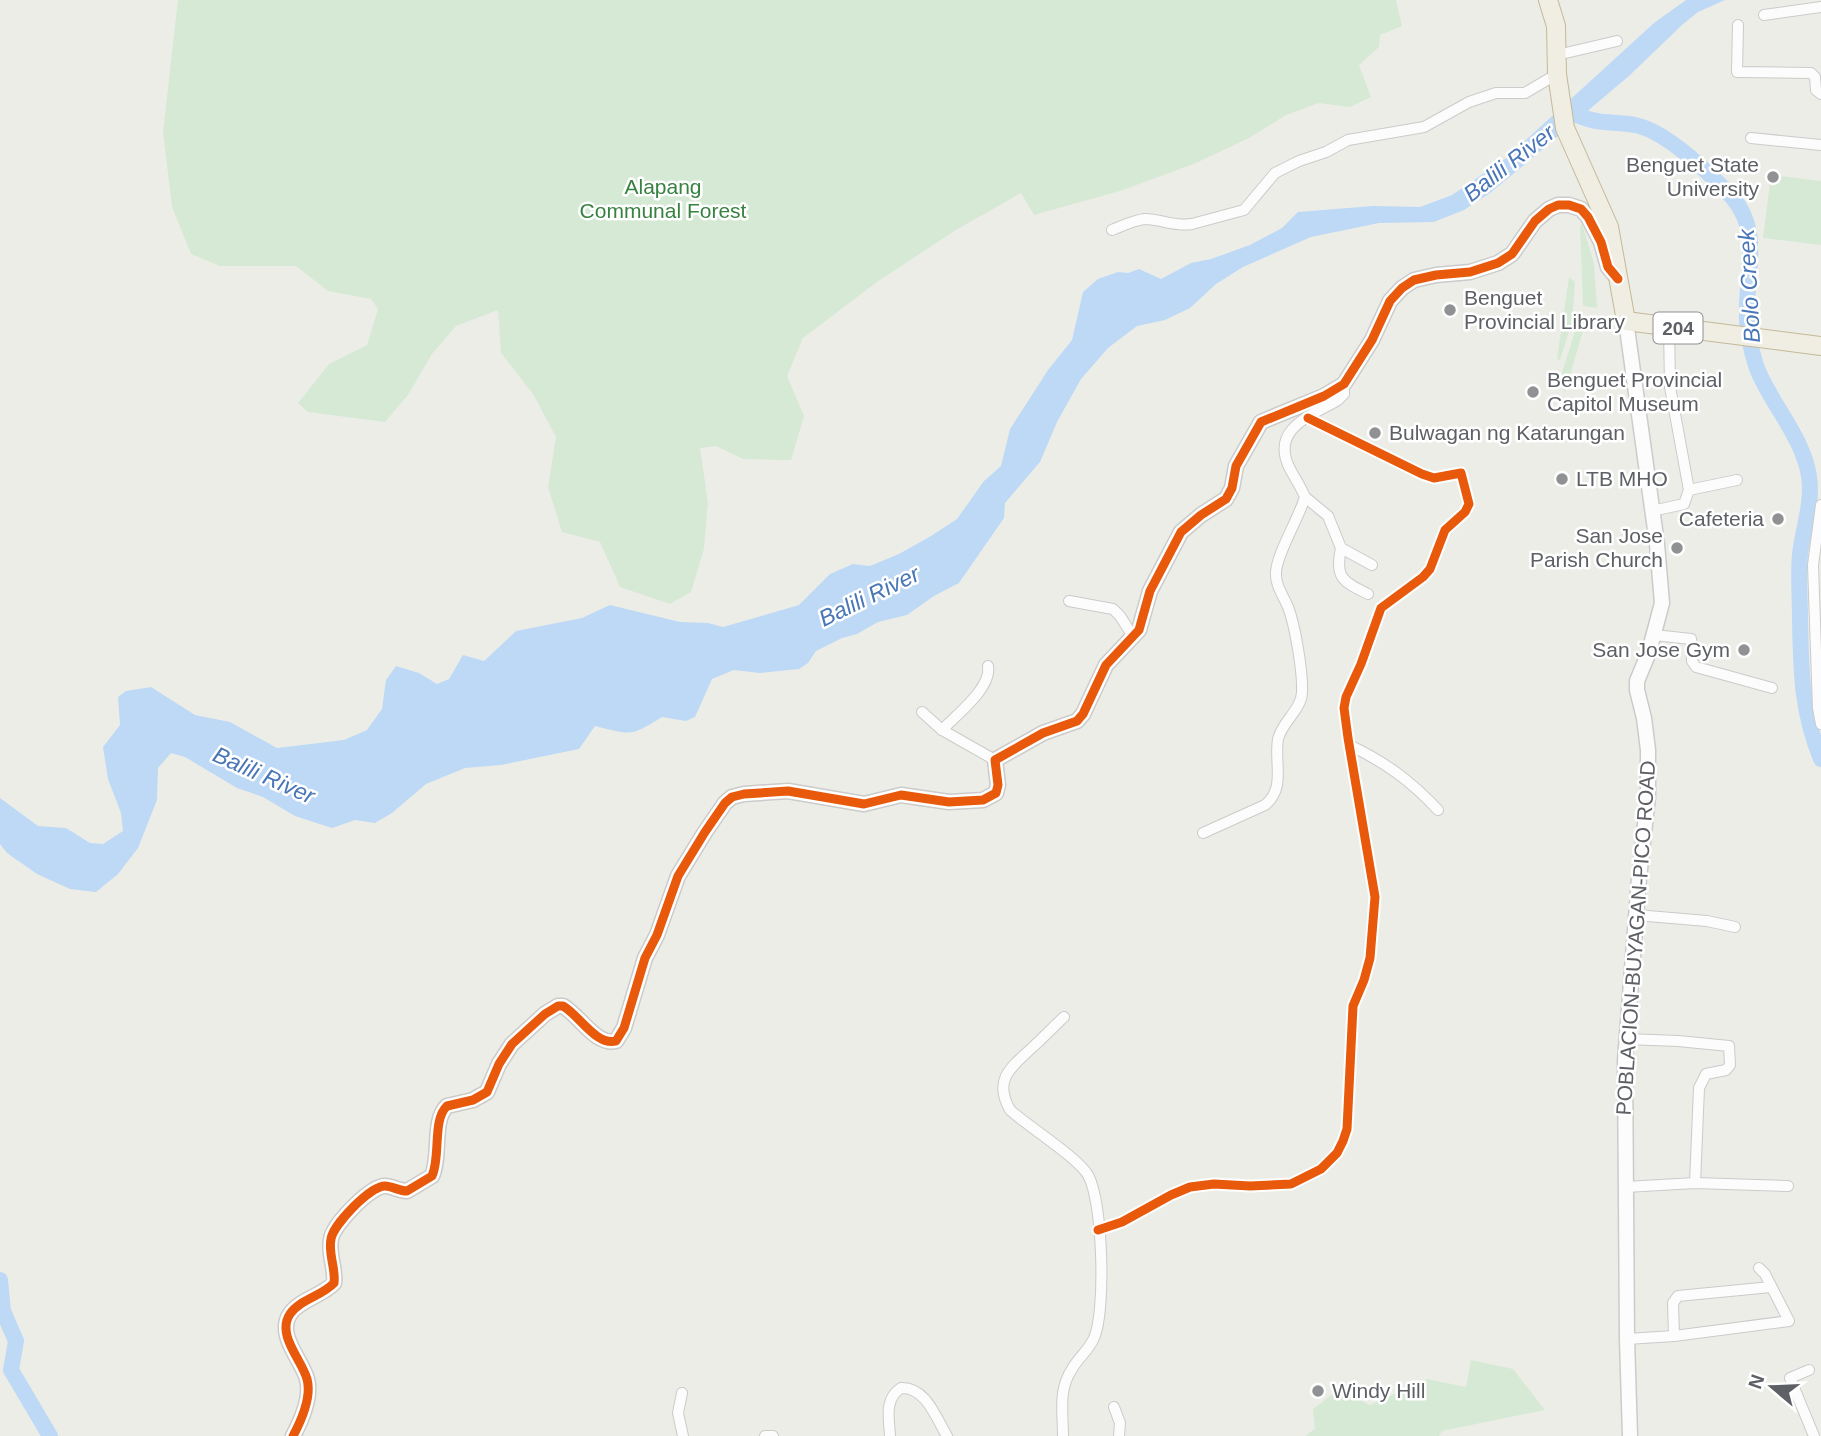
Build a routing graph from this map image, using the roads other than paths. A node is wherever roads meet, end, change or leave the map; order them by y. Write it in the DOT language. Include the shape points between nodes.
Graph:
graph roads {
  1 [pos="1548,0"];
  2 [pos="1821,7"];
  3 [pos="1764,15"];
  4 [pos="1738,25"];
  5 [pos="1617,41"];
  6 [pos="1556,55"];
  7 [pos="1557,74"];
  8 [pos="1821,94"];
  9 [pos="1751,138"];
  10 [pos="1821,145"];
  11 [pos="1112,230"];
  12 [pos="1618,279"];
  13 [pos="1626,321"];
  14 [pos="1669,327"];
  15 [pos="1821,345"];
  16 [pos="1344,384"];
  17 [pos="1308,418"];
  18 [pos="1737,480"];
  19 [pos="1689,490"];
  20 [pos="1306,497"];
  21 [pos="1821,505"];
  22 [pos="1652,511"];
  23 [pos="1340,548"];
  24 [pos="1372,565"];
  25 [pos="1368,594"];
  26 [pos="1069,601"];
  27 [pos="1654,635"];
  28 [pos="1134,638"];
  29 [pos="988,666"];
  30 [pos="1772,688"];
  31 [pos="922,712"];
  32 [pos="1821,724"];
  33 [pos="942,730"];
  34 [pos="1349,745"];
  35 [pos="995,760"];
  36 [pos="1438,810"];
  37 [pos="1203,833"];
  38 [pos="1636,915"];
  39 [pos="1735,926"];
  40 [pos="1064,1017"];
  41 [pos="1626,1039"];
  42 [pos="1695,1182"];
  43 [pos="1788,1186"];
  44 [pos="1626,1187"];
  45 [pos="1098,1230"];
  46 [pos="1759,1268"];
  47 [pos="1771,1287"];
  48 [pos="1674,1336"];
  49 [pos="1627,1339"];
  50 [pos="1809,1370"];
  51 [pos="682,1393"];
  52 [pos="1114,1408"];
  53 [pos="293,1436"];
  54 [pos="683,1436"];
  55 [pos="765,1436"];
  56 [pos="773,1436"];
  57 [pos="890,1436"];
  58 [pos="947,1436"];
  59 [pos="1063,1436"];
  60 [pos="1119,1436"];
  61 [pos="1630,1436"];
  62 [pos="1814,1436"];
  1 -- 6 [label="highway, 204" via="1556,26"];
  2 -- 3 [label="street"];
  4 -- 8 [label="street" via="1737,72 1811,73"];
  5 -- 6 [label="street"];
  6 -- 7 [label="highway, 204"];
  7 -- 11 [label="street" via="1531,91 1496,93 1424,127 1348,140 1281,168 1244,210 1183,226 1148,219"];
  7 -- 12 [label="highway, 204" via="1565,128 1609,227"];
  9 -- 10 [label="street"];
  12 -- 13 [label="highway, 204"];
  12 -- 16 [label="street" via="1608,267 1588,217 1581,209 1558,205 1535,221 1512,254 1498,263 1470,272 1436,275 1402,288"];
  13 -- 14 [label="highway, 204"];
  13 -- 22 [label="street, POBLACION-BUYAGAN-PICO ROAD"];
  14 -- 15 [label="highway, 204"];
  14 -- 19 [label="street" via="1670,387"];
  16 -- 17 [label="street" via="1338,400"];
  16 -- 28 [label="street" via="1261,422 1236,466 1226,499 1187,526 1177,539 1150,591"];
  17 -- 20 [label="street" via="1292,428 1284,445 1289,468"];
  17 -- 34 [label="street" via="1422,474 1434,478 1461,473 1469,497 1468,509 1445,530 1430,569 1386,603 1375,620 1346,697"];
  18 -- 19 [label="street"];
  19 -- 22 [label="street" via="1684,504"];
  20 -- 23 [label="street" via="1328,516"];
  20 -- 37 [label="street" via="1276,575 1293,623 1303,690 1278,738 1277,790 1265,805"];
  21 -- 32 [label="street" via="1813,565"];
  22 -- 27 [label="street, POBLACION-BUYAGAN-PICO ROAD" via="1662,586"];
  23 -- 24 [label="street"];
  23 -- 25 [label="street" via="1342,578"];
  26 -- 28 [label="street" via="1113,610"];
  27 -- 30 [label="street" via="1691,639 1696,667"];
  27 -- 38 [label="street, POBLACION-BUYAGAN-PICO ROAD" via="1637,681 1648,750 1648,797"];
  28 -- 35 [label="street" via="1106,665 1077,721 1043,733"];
  29 -- 33 [label="street" via="986,684"];
  31 -- 33 [label="street"];
  33 -- 35 [label="street"];
  34 -- 36 [label="street" via="1387,764"];
  34 -- 45 [label="street" via="1375,897 1370,958 1353,1006 1343,1141 1321,1169 1291,1184 1190,1187"];
  35 -- 53 [label="street" via="996,793 983,800 949,802 901,795 864,804 788,790 744,794 725,803 678,876 616,1041 601,1040 563,1006 552,1008 506,1051 482,1097 444,1109 432,1177 407,1191 378,1187 335,1229 330,1244 334,1283 290,1314 287,1323 291,1348 308,1389"];
  38 -- 39 [label="street"];
  38 -- 41 [label="street, POBLACION-BUYAGAN-PICO ROAD"];
  40 -- 45 [label="street" via="1015,1064 1002,1087 1010,1110 1087,1174 1096,1201"];
  41 -- 42 [label="street" via="1729,1046 1726,1070 1712,1071 1701,1080"];
  41 -- 44 [label="street, POBLACION-BUYAGAN-PICO ROAD"];
  42 -- 43 [label="street"];
  42 -- 44 [label="street"];
  44 -- 49 [label="street, POBLACION-BUYAGAN-PICO ROAD"];
  45 -- 59 [label="street" via="1100,1322 1066,1381"];
  46 -- 47 [label="street"];
  47 -- 48 [label="street" via="1678,1296 1673,1303"];
  47 -- 48 [label="street" via="1789,1321"];
  48 -- 49 [label="street"];
  49 -- 61 [label="street, POBLACION-BUYAGAN-PICO ROAD"];
  50 -- 62 [label="street" via="1790,1378"];
  51 -- 54 [label="street" via="678,1413"];
  52 -- 60 [label="street"];
  55 -- 56 [label="street"];
  57 -- 58 [label="street" via="891,1398 901,1388 908,1388 921,1394"];
}
